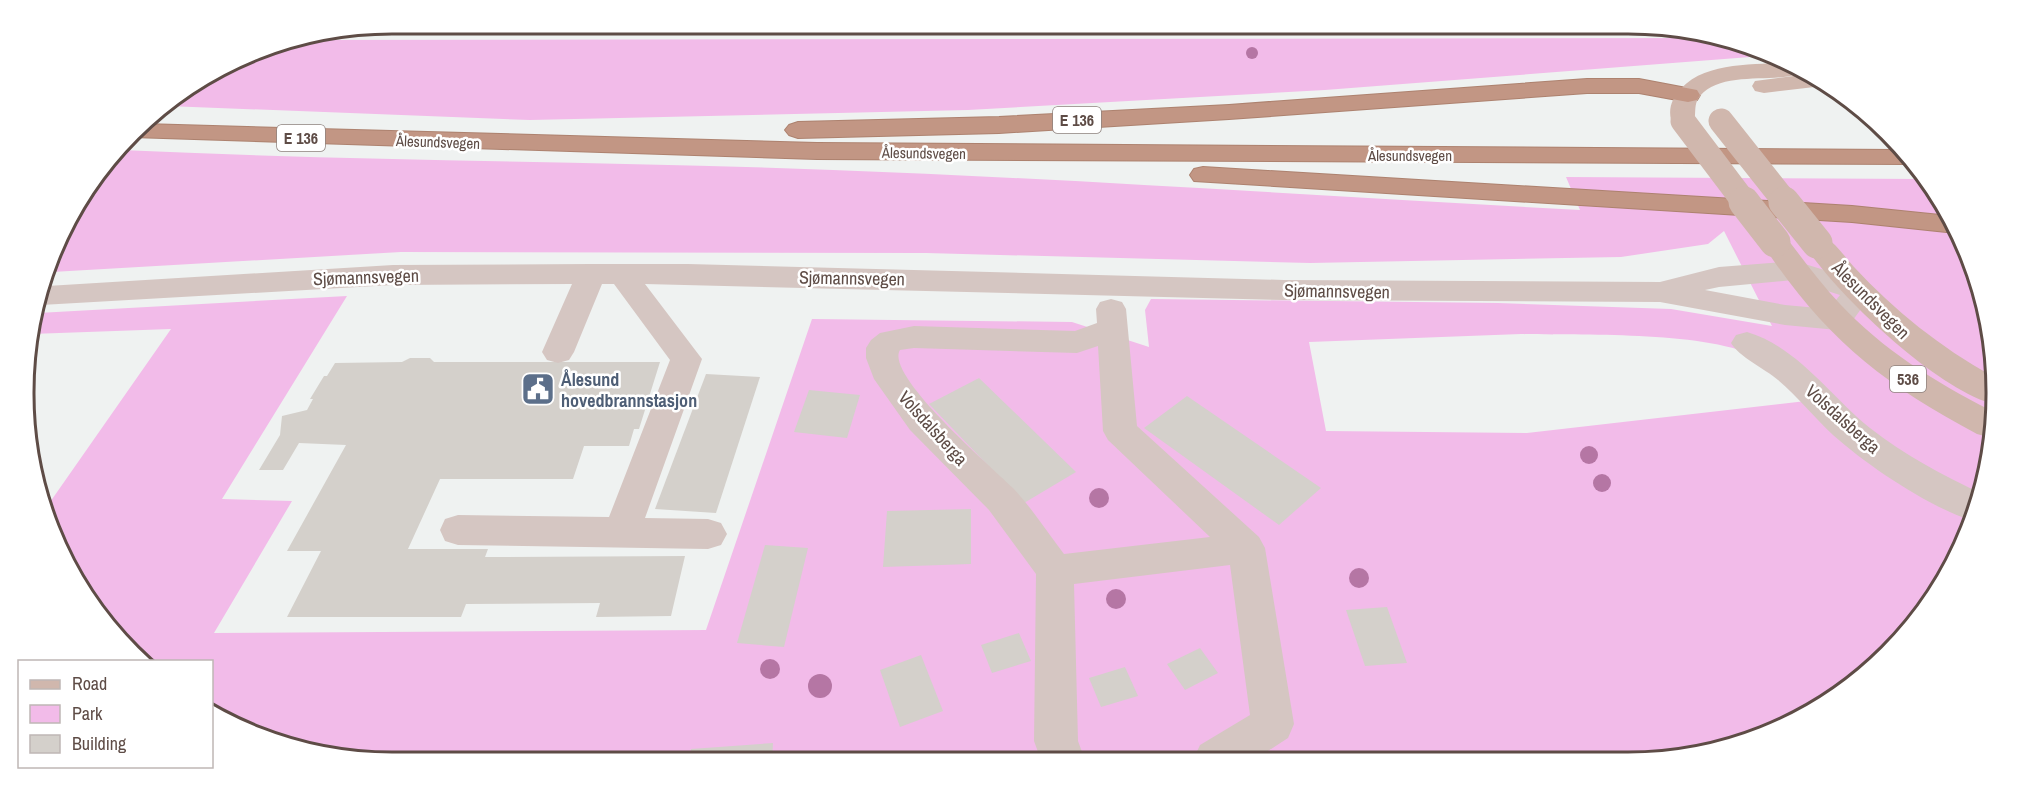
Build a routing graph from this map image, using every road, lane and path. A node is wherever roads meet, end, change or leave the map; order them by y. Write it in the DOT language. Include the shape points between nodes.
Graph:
graph roads {
  1 [pos="1784,70"];
  2 [pos="1805,82"];
  3 [pos="1688,94"];
  4 [pos="149,131"];
  5 [pos="465,142"];
  6 [pos="971,153"];
  7 [pos="1899,158"];
  8 [pos="1944,224"];
  9 [pos="1795,270"];
  10 [pos="606,274"];
  11 [pos="1109,284"];
  12 [pos="1660,291"];
  13 [pos="1859,291"];
  14 [pos="48,296"];
  15 [pos="1837,320"];
  16 [pos="1112,329"];
  17 [pos="1747,343"];
  18 [pos="558,352"];
  19 [pos="1986,388"];
  20 [pos="1985,423"];
  21 [pos="1968,503"];
  22 [pos="458,530"];
  23 [pos="622,532"];
  24 [pos="708,534"];
  25 [pos="1246,548"];
  26 [pos="1055,571"];
  27 [pos="1060,752"];
  28 [pos="1228,752"];
  1 -- 3 [label="main road" via="1723,75 1704,81"];
  2 -- 3 [label="main road"];
  3 -- 5 [label="highway, E 136" via="1639,86 1587,86 999,124 727,131 522,129"];
  3 -- 9 [label="main road, Ålesundsvegen / 536, bridge" via="1680,108 1683,121"];
  3 -- 13 [label="main road, Ålesundsvegen / 536, bridge" via="1711,110"];
  4 -- 5 [label="highway, Ålesundsvegen / E 136"];
  5 -- 6 [label="highway, Ålesundsvegen / E 136"];
  6 -- 7 [label="highway, Ålesundsvegen / E 136"];
  6 -- 8 [label="highway, E 136" via="1030,164 1083,168 1852,214"];
  9 -- 12 [label="street, Sjømannsvegen" via="1719,277"];
  9 -- 13 [label="street, Sjømannsvegen"];
  9 -- 15 [label="main road, Ålesundsvegen / 536"];
  10 -- 11 [label="street, Sjømannsvegen"];
  10 -- 14 [label="street, Sjømannsvegen" via="370,276"];
  10 -- 18 [label="street"];
  10 -- 23 [label="street" via="686,358"];
  11 -- 12 [label="street, Sjømannsvegen" via="1410,292"];
  11 -- 16 [label="street"];
  12 -- 15 [label="street, Sjømannsvegen" via="1785,315"];
  13 -- 15 [label="street"];
  13 -- 19 [label="main road, Ålesundsvegen / 536" via="1882,316 1926,352"];
  15 -- 20 [label="main road, Ålesundsvegen / 536" via="1907,378"];
  16 -- 25 [label="street" via="1120,431"];
  16 -- 26 [label="street, Volsdalsberga" via="1077,342 914,337 891,341 882,348 890,379 922,421 1002,500"];
  17 -- 21 [label="street, Volsdalsberga" via="1785,365 1857,436 1881,454"];
  22 -- 23 [label="street"];
  23 -- 24 [label="street"];
  25 -- 26 [label="street"];
  25 -- 28 [label="street" via="1273,724"];
  26 -- 27 [label="street" via="1056,741"];
}
